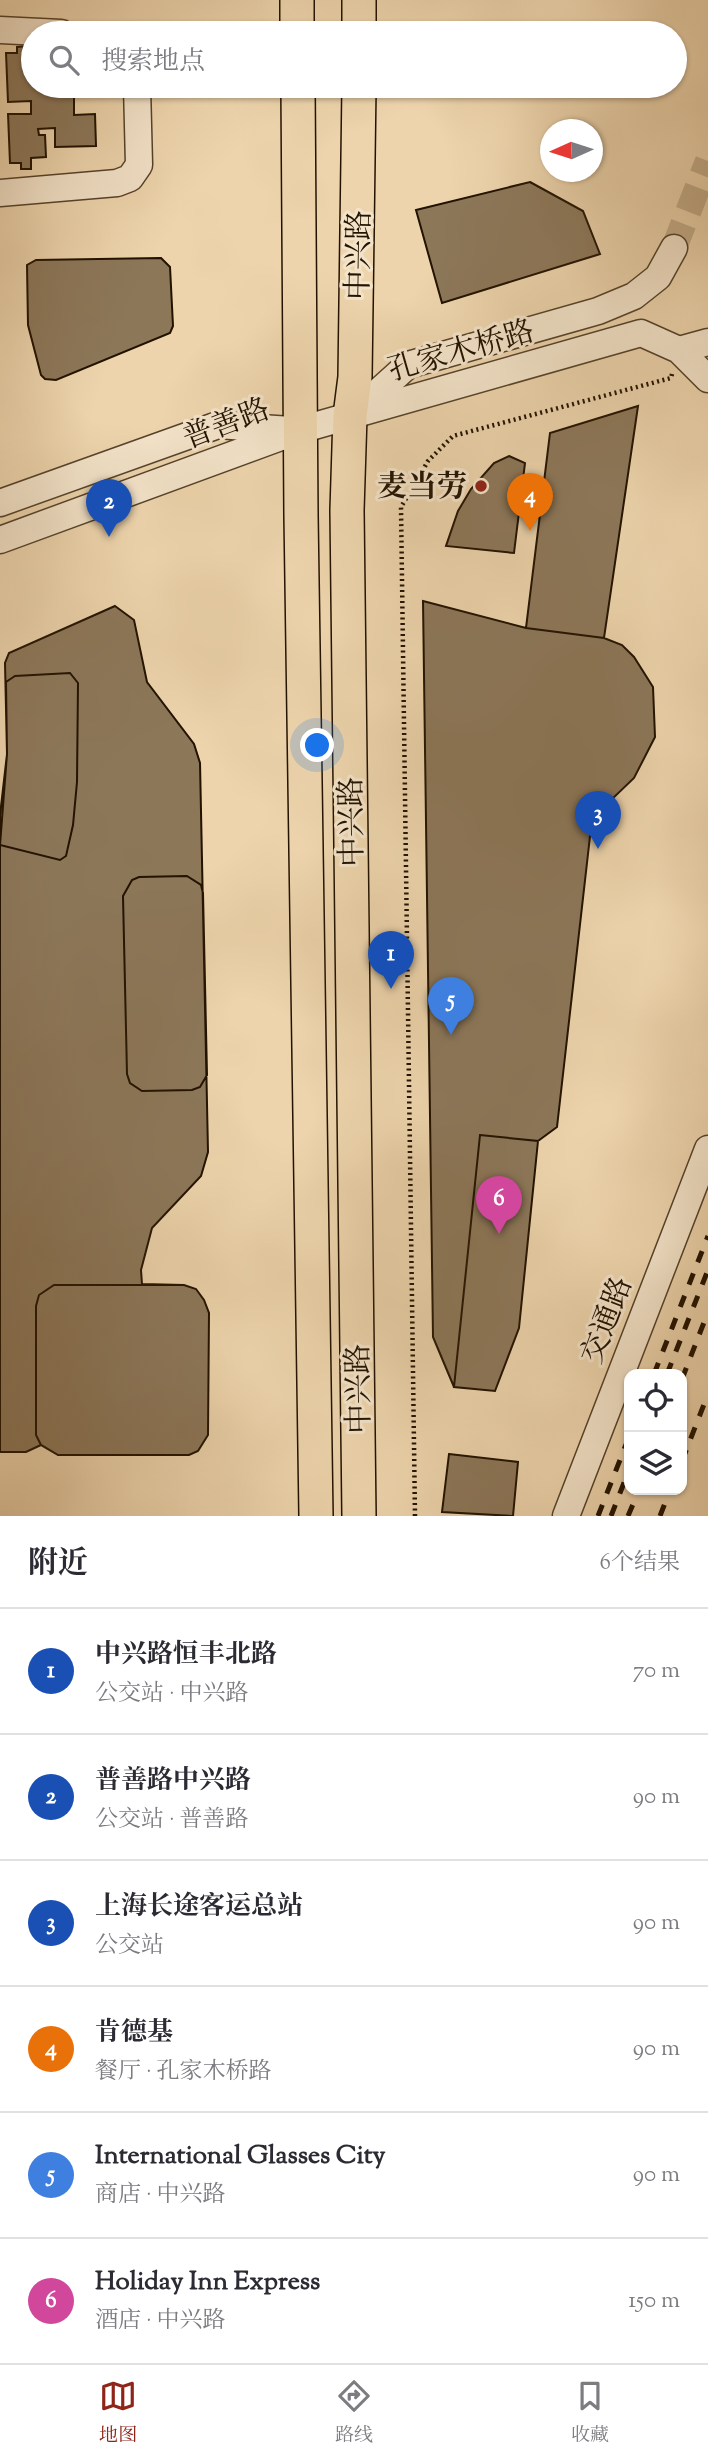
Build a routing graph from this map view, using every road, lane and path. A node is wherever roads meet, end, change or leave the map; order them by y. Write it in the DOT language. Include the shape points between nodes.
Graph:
graph roads {
  1 [pos="297,0"];
  2 [pos="359,0"];
  3 [pos="298,21"];
  4 [pos="359,21"];
  5 [pos="0,30"];
  6 [pos="21,31"];
  7 [pos="136,98"];
  8 [pos="298,98"];
  9 [pos="359,98"];
  10 [pos="0,193"];
  11 [pos="674,248"];
  12 [pos="708,342"];
  13 [pos="679,350"];
  14 [pos="707,377"];
  15 [pos="350,416"];
  16 [pos="300,430"];
  17 [pos="0,503"];
  18 [pos="0,540"];
  19 [pos="708,1149"];
  20 [pos="316,1516"];
  21 [pos="359,1516"];
  22 [pos="415,1516"];
  23 [pos="566,1516"];
  1 -- 3 [label="main road"];
  2 -- 4 [label="main road"];
  5 -- 6 [label="street"];
  7 -- 10 [label="street" via="138,165 130,178"];
  8 -- 16 [label="main road, 中兴路"];
  9 -- 15 [label="main road, 中兴路" via="355,377"];
  11 -- 15 [label="street" via="658,277 634,296 598,311 408,365"];
  12 -- 13 [label="street"];
  13 -- 14 [label="street"];
  13 -- 15 [label="street, 孔家木桥路" via="641,333"];
  13 -- 22 [label="path" via="671,378 453,436 428,461 401,507"];
  15 -- 16 [label="street, 孔家木桥路"];
  15 -- 21 [label="main road, 中兴路" via="347,510"];
  16 -- 17 [label="street, 普善路" via="218,425"];
  16 -- 18 [label="street, 普善路"];
  16 -- 20 [label="main road, 中兴路"];
  19 -- 23 [label="street, 交通路"];
}
